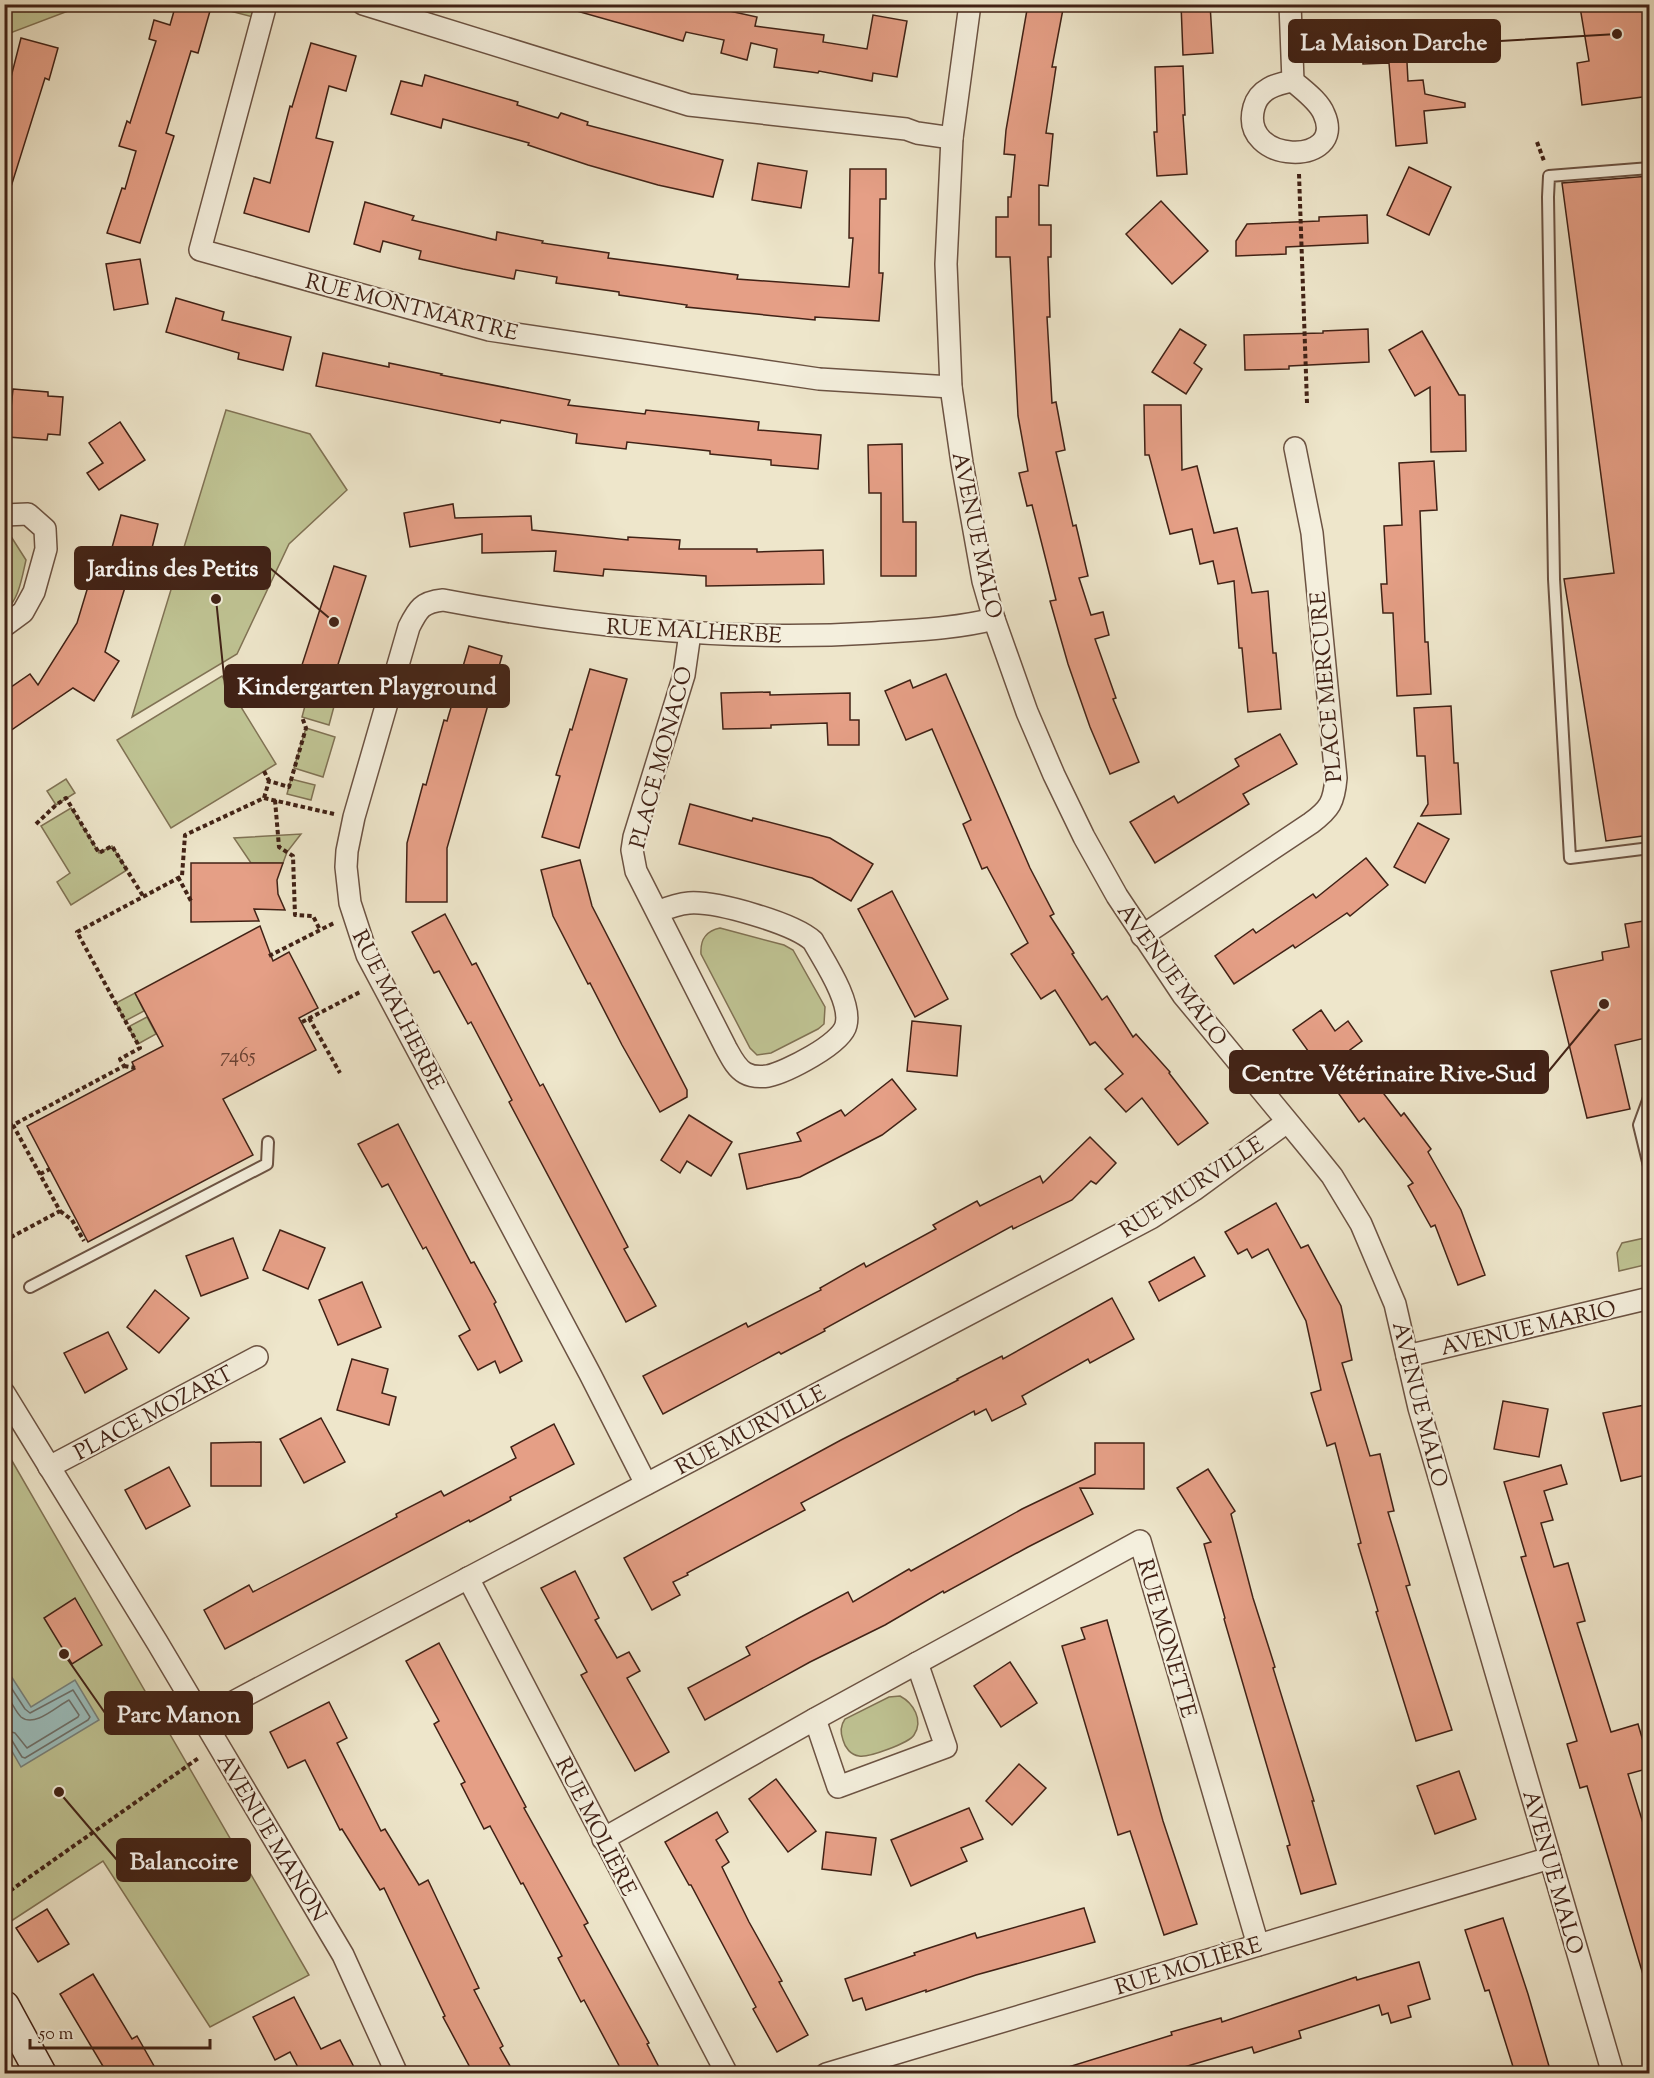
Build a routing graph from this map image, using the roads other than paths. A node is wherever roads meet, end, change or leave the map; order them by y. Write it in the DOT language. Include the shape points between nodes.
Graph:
graph roads {
  1 [pos="266,4"];
  2 [pos="363,4"];
  3 [pos="970,4"];
  4 [pos="1290,4"];
  5 [pos="415,11"];
  6 [pos="1293,81"];
  7 [pos="952,138"];
  8 [pos="1650,168"];
  9 [pos="951,387"];
  10 [pos="1295,448"];
  11 [pos="4,514"];
  12 [pos="994,619"];
  13 [pos="4,626"];
  14 [pos="690,633"];
  15 [pos="1650,848"];
  16 [pos="657,912"];
  17 [pos="1143,936"];
  18 [pos="1650,1095"];
  19 [pos="1287,1122"];
  20 [pos="268,1142"];
  21 [pos="1650,1170"];
  22 [pos="30,1287"];
  23 [pos="1650,1298"];
  24 [pos="1407,1356"];
  25 [pos="257,1357"];
  26 [pos="4,1393"];
  27 [pos="49,1467"];
  28 [pos="646,1484"];
  29 [pos="468,1578"];
  30 [pos="917,1663"];
  31 [pos="815,1719"];
  32 [pos="203,1720"];
  33 [pos="603,1839"];
  34 [pos="1550,1858"];
  35 [pos="1258,1945"];
  36 [pos="8,2019"];
  37 [pos="41,2073"];
  38 [pos="397,2073"];
  39 [pos="727,2073"];
  40 [pos="826,2073"];
  41 [pos="1613,2073"];
  1 -- 9 [label="street, RUE MONTMARTRE" via="200,250 489,330 819,379"];
  2 -- 5 [label="street"];
  3 -- 7 [label="street, AVENUE MALO"];
  4 -- 6 [label="street"];
  5 -- 7 [label="street" via="689,105 906,129"];
  7 -- 9 [label="street, AVENUE MALO" via="946,264"];
  8 -- 15 [label="lane" via="1549,176 1548,198 1554,579 1570,858"];
  9 -- 12 [label="street, AVENUE MALO" via="981,569"];
  10 -- 17 [label="street, PLACE MERCURE" via="1312,533 1336,778 1332,803 1311,823"];
  11 -- 13 [label="street" via="28,514 45,529 46,549 34,592 22,612"];
  12 -- 14 [label="street, RUE MALHERBE" via="958,627 843,634"];
  12 -- 17 [label="street, AVENUE MALO" via="1054,776 1084,837"];
  14 -- 16 [label="street, PLACE MONACO" via="684,675 632,850 636,871"];
  14 -- 28 [label="street, RUE MALHERBE" via="557,619 443,600 423,605 404,645 354,817 346,867 350,903 367,955"];
  16 -- 16 [label="street, PLACE MONACO" via="726,1048 744,1073 755,1077 778,1072 842,1036 847,1024 843,999 806,934 708,904 689,903"];
  17 -- 19 [label="street, AVENUE MALO" via="1209,1028"];
  18 -- 21 [label="lane" via="1639,1125"];
  19 -- 24 [label="street, AVENUE MALO" via="1332,1176 1361,1224 1395,1304"];
  19 -- 28 [label="street, RUE MURVILLE" via="1151,1218"];
  20 -- 22 [label="lane" via="267,1164"];
  23 -- 24 [label="street, AVENUE MARIO"];
  24 -- 34 [label="street, AVENUE MALO"];
  25 -- 27 [label="street, PLACE MOZART"];
  26 -- 27 [label="street, AVENUE MANON"];
  27 -- 32 [label="street, AVENUE MANON"];
  28 -- 29 [label="street, RUE MURVILLE"];
  29 -- 32 [label="street, RUE MURVILLE"];
  29 -- 33 [label="street, RUE MOLIÈRE"];
  30 -- 31 [label="street, RUE MONETTE"];
  30 -- 31 [label="street" via="946,1747 838,1787"];
  30 -- 35 [label="street, RUE MONETTE" via="1140,1541"];
  31 -- 33 [label="street, RUE MONETTE"];
  32 -- 38 [label="street, AVENUE MANON" via="343,1955"];
  33 -- 39 [label="street, RUE MOLIÈRE"];
  34 -- 35 [label="street, RUE MOLIÈRE"];
  34 -- 41 [label="street, AVENUE MALO"];
  35 -- 40 [label="street, RUE MOLIÈRE"];
  36 -- 37 [label="main road"];
}
